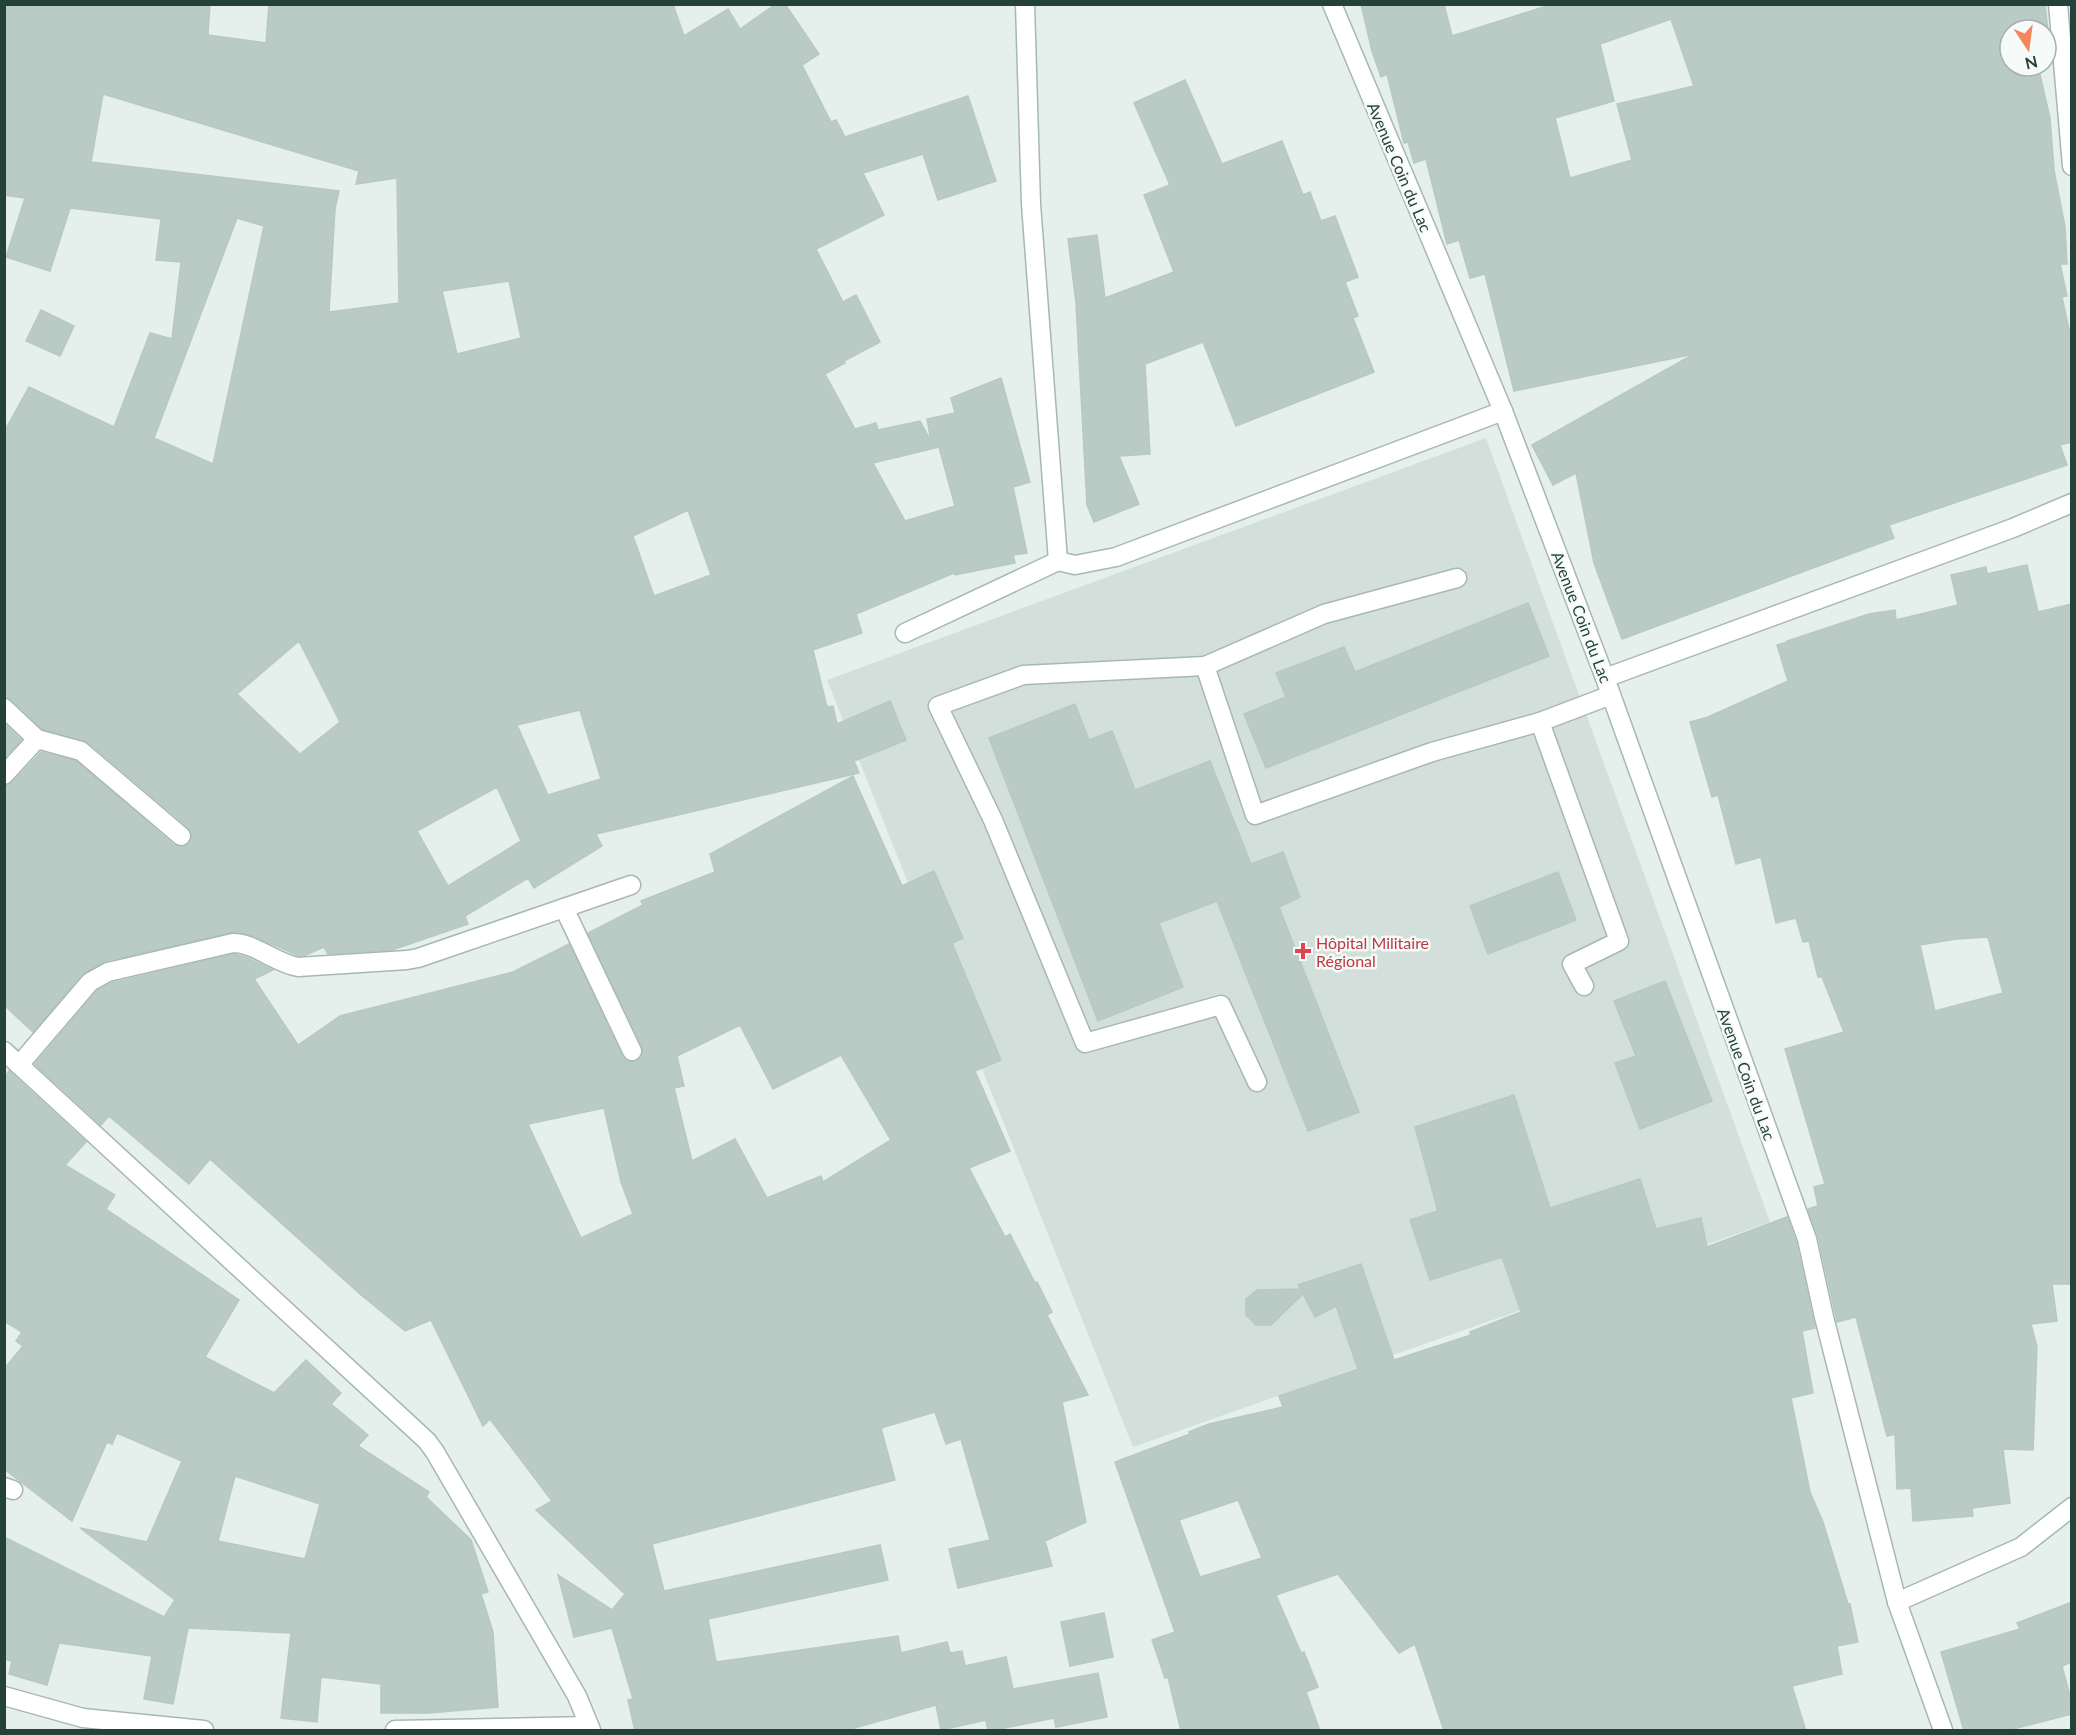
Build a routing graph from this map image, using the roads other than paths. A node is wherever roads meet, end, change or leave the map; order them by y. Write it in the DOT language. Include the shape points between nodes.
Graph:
graph roads {
  1 [pos="1025,4"];
  2 [pos="1332,4"];
  3 [pos="2058,4"];
  4 [pos="2072,166"];
  5 [pos="1503,411"];
  6 [pos="2072,503"];
  7 [pos="1058,561"];
  8 [pos="1457,578"];
  9 [pos="905,633"];
  10 [pos="1205,666"];
  11 [pos="1608,686"];
  12 [pos="4,708"];
  13 [pos="1540,722"];
  14 [pos="37,739"];
  15 [pos="4,775"];
  16 [pos="181,836"];
  17 [pos="631,885"];
  18 [pos="564,908"];
  19 [pos="1584,986"];
  20 [pos="4,1051"];
  21 [pos="632,1051"];
  22 [pos="19,1065"];
  23 [pos="1257,1082"];
  24 [pos="2072,1507"];
  25 [pos="1897,1602"];
  26 [pos="4,1696"];
  27 [pos="590,1728"];
  28 [pos="1943,1730"];
  29 [pos="204,1731"];
  30 [pos="395,1731"];
  1 -- 7 [label="street" via="1031,204"];
  2 -- 5 [label="street, Avenue Coin du Lac"];
  3 -- 4 [label="street"];
  5 -- 7 [label="street" via="1116,557 1075,565"];
  5 -- 11 [label="street, Avenue Coin du Lac"];
  6 -- 11 [label="street"];
  7 -- 9 [label="street"];
  8 -- 10 [label="street" via="1324,614"];
  10 -- 13 [label="street" via="1255,815 1431,752"];
  10 -- 23 [label="street" via="1023,675 938,705 993,819 1085,1043 1221,1005"];
  11 -- 13 [label="street"];
  11 -- 25 [label="street, Avenue Coin du Lac" via="1807,1239"];
  12 -- 14 [label="street"];
  13 -- 19 [label="street" via="1619,941 1572,964"];
  14 -- 15 [label="street"];
  14 -- 16 [label="street" via="81,751"];
  17 -- 18 [label="street"];
  18 -- 21 [label="street"];
  18 -- 22 [label="street" via="407,960 298,967 241,943 232,943 108,972 90,982"];
  20 -- 22 [label="street"];
  22 -- 27 [label="street" via="427,1441 577,1696"];
  24 -- 25 [label="street" via="2021,1547"];
  25 -- 28 [label="street, Avenue Coin du Lac"];
  26 -- 29 [label="street" via="83,1718"];
  27 -- 30 [label="street"];
}
